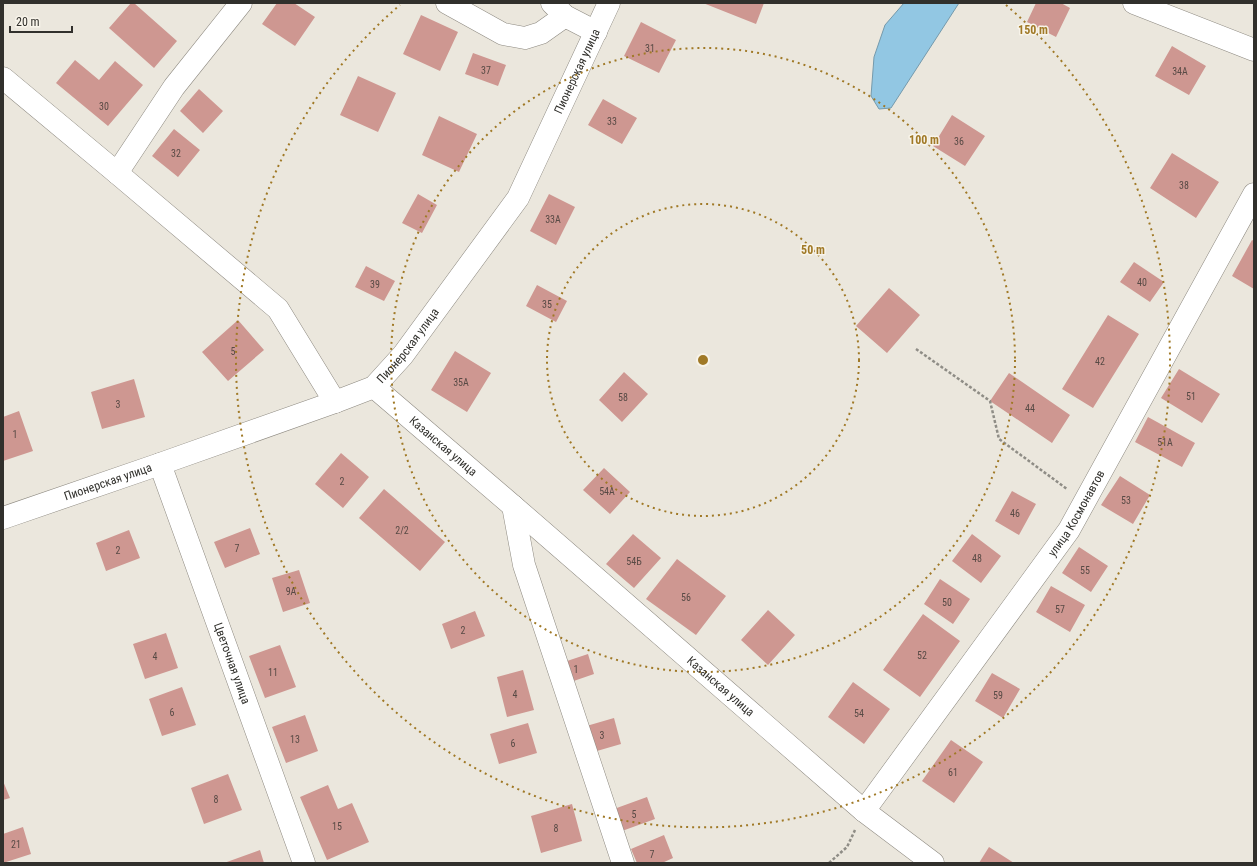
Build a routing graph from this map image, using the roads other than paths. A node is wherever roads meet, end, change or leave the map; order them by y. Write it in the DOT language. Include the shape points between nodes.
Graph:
graph roads {
  1 [pos="241,3"];
  2 [pos="447,3"];
  3 [pos="609,3"];
  4 [pos="1134,3"];
  5 [pos="558,10"];
  6 [pos="596,32"];
  7 [pos="1254,50"];
  8 [pos="3,78"];
  9 [pos="117,173"];
  10 [pos="1254,194"];
  11 [pos="374,387"];
  12 [pos="335,402"];
  13 [pos="160,464"];
  14 [pos="512,506"];
  15 [pos="3,518"];
  16 [pos="864,811"];
  17 [pos="304,863"];
  18 [pos="623,863"];
  19 [pos="933,863"];
  1 -- 9 [label="street" via="174,87"];
  2 -- 5 [label="street" via="503,34 525,38 541,33"];
  3 -- 6 [label="street, Пионерская улица"];
  4 -- 7 [label="street"];
  5 -- 6 [label="street"];
  6 -- 11 [label="street, Пионерская улица" via="518,198 403,355"];
  8 -- 9 [label="street"];
  9 -- 12 [label="street" via="278,309"];
  10 -- 16 [label="street, улица Космонавтов" via="1069,530"];
  11 -- 12 [label="street, Пионерская улица"];
  11 -- 14 [label="street, Казанская улица"];
  12 -- 13 [label="street, Пионерская улица"];
  13 -- 15 [label="street, Пионерская улица"];
  13 -- 17 [label="street, Цветочная улица"];
  14 -- 16 [label="street, Казанская улица"];
  14 -- 18 [label="street" via="524,565"];
  16 -- 19 [label="street, Казанская улица"];
}
